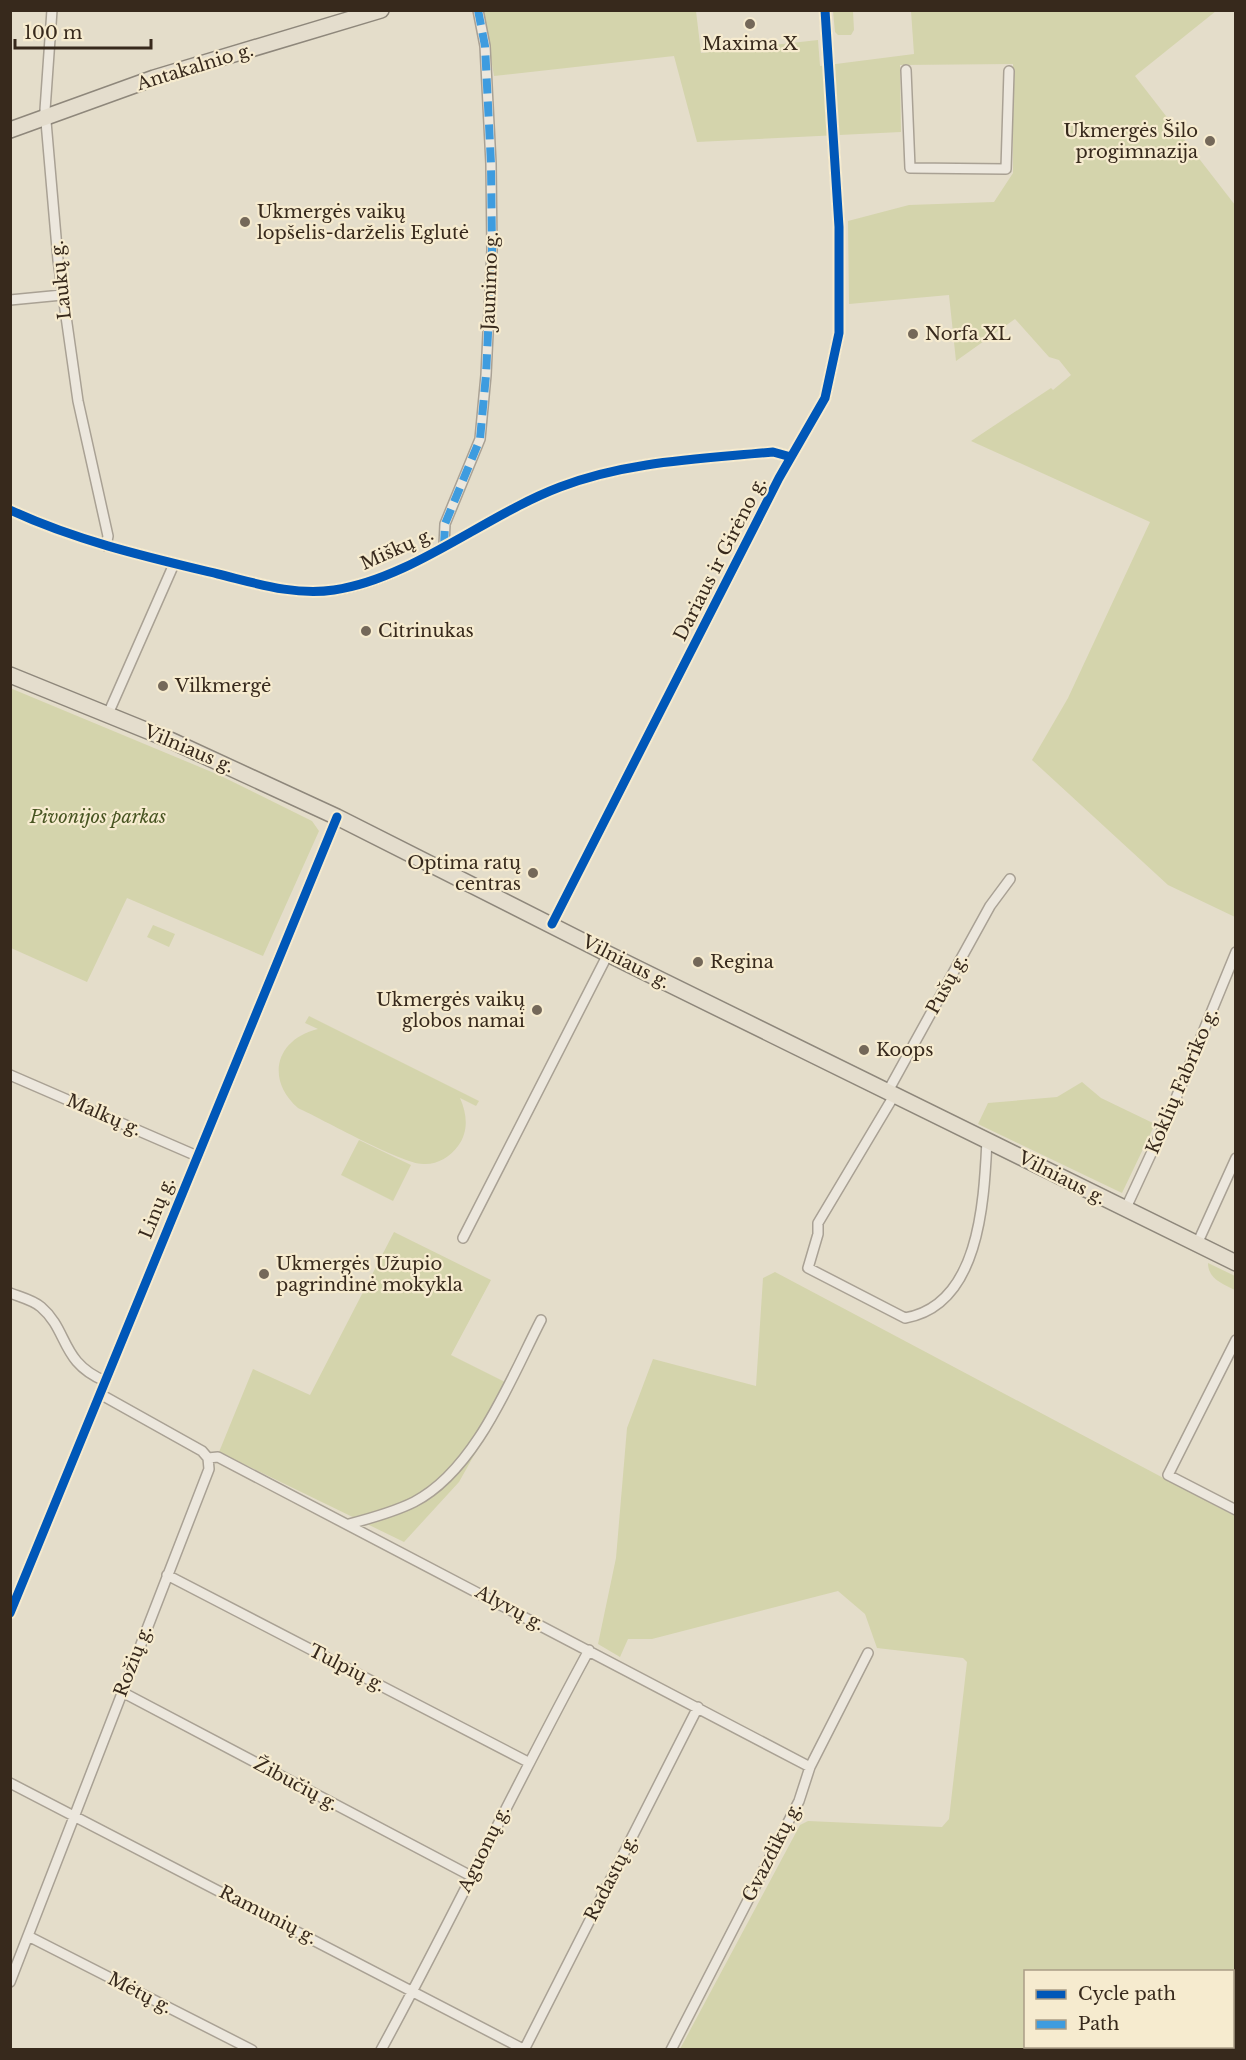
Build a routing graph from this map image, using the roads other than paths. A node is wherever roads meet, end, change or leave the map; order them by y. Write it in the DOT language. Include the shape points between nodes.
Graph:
graph roads {
  1 [pos="52,10"];
  2 [pos="381,10"];
  3 [pos="478,10"];
  4 [pos="825,10"];
  5 [pos="906,70"];
  6 [pos="1009,71"];
  7 [pos="46,118"];
  8 [pos="10,130"];
  9 [pos="62,295"];
  10 [pos="10,300"];
  11 [pos="791,457"];
  12 [pos="10,510"];
  13 [pos="106,546"];
  14 [pos="444,546"];
  15 [pos="174,564"];
  16 [pos="10,675"];
  17 [pos="108,714"];
  18 [pos="337,817"];
  19 [pos="1010,879"];
  20 [pos="552,924"];
  21 [pos="1236,952"];
  22 [pos="609,954"];
  23 [pos="10,1075"];
  24 [pos="892,1092"];
  25 [pos="987,1140"];
  26 [pos="197,1156"];
  27 [pos="1236,1158"];
  28 [pos="1125,1210"];
  29 [pos="463,1238"];
  30 [pos="1197,1244"];
  31 [pos="1236,1263"];
  32 [pos="10,1293"];
  33 [pos="542,1320"];
  34 [pos="1236,1340"];
  35 [pos="105,1381"];
  36 [pos="100,1394"];
  37 [pos="208,1458"];
  38 [pos="1236,1510"];
  39 [pos="349,1524"];
  40 [pos="166,1575"];
  41 [pos="10,1613"];
  42 [pos="589,1650"];
  43 [pos="868,1653"];
  44 [pos="122,1692"];
  45 [pos="698,1707"];
  46 [pos="528,1762"];
  47 [pos="810,1767"];
  48 [pos="10,1783"];
  49 [pos="75,1815"];
  50 [pos="471,1876"];
  51 [pos="28,1936"];
  52 [pos="10,1982"];
  53 [pos="414,1990"];
  54 [pos="252,2049"];
  55 [pos="381,2049"];
  56 [pos="524,2049"];
  57 [pos="671,2049"];
  1 -- 7 [label="street, Laukų g."];
  2 -- 7 [label="main road, Antakalnio g." via="154,78"];
  3 -- 14 [label="street, Jaunimo g." via="485,46 491,164 492,250 486,375 480,439 445,524"];
  4 -- 11 [label="street, Dariaus ir Girėno g." via="841,310 836,355 825,398"];
  5 -- 6 [label="street" via="910,168 1006,169"];
  7 -- 8 [label="main road, Antakalnio g."];
  7 -- 9 [label="street, Laukų g."];
  9 -- 10 [label="street"];
  9 -- 13 [label="street, Laukų g." via="78,401 108,536"];
  11 -- 14 [label="street, Miškų g." via="773,452 612,471 543,495"];
  11 -- 20 [label="street, Dariaus ir Girėno g."];
  12 -- 13 [label="street, Miškų g."];
  13 -- 15 [label="street, Miškų g."];
  14 -- 15 [label="street, Miškų g." via="379,577 324,591 278,588"];
  15 -- 17 [label="street"];
  16 -- 17 [label="main road, Vilniaus g."];
  17 -- 18 [label="main road, Vilniaus g."];
  18 -- 20 [label="main road, Vilniaus g."];
  18 -- 26 [label="street, Linų g."];
  19 -- 24 [label="street, Pušų g." via="990,906"];
  20 -- 22 [label="main road, Vilniaus g."];
  21 -- 28 [label="street, Koklių Fabriko g." via="1170,1115"];
  22 -- 24 [label="main road, Vilniaus g."];
  22 -- 29 [label="street"];
  23 -- 26 [label="street, Malkų g."];
  24 -- 25 [label="main road, Vilniaus g."];
  24 -- 25 [label="street, Pušų g." via="818,1223 808,1268 905,1318 921,1315 954,1290 974,1244 984,1196"];
  25 -- 28 [label="main road, Vilniaus g."];
  26 -- 35 [label="street, Linų g."];
  27 -- 30 [label="street"];
  28 -- 30 [label="main road, Vilniaus g."];
  30 -- 31 [label="main road, Vilniaus g."];
  32 -- 35 [label="street" via="39,1305 49,1315 71,1356"];
  33 -- 39 [label="street" via="484,1431 451,1473 417,1501 385,1515"];
  34 -- 38 [label="street" via="1168,1475"];
  35 -- 36 [label="street, Linų g."];
  36 -- 37 [label="street"];
  36 -- 41 [label="street, Linų g."];
  37 -- 39 [label="street, Alyvų g." via="218,1457"];
  37 -- 40 [label="street, Rožių g." via="209,1468"];
  39 -- 42 [label="street, Alyvų g."];
  40 -- 44 [label="street, Rožių g."];
  40 -- 46 [label="street, Tulpių g."];
  42 -- 45 [label="street, Alyvų g."];
  42 -- 46 [label="street, Aguonų g."];
  43 -- 47 [label="street, Gvazdikų g."];
  44 -- 49 [label="street, Rožių g."];
  44 -- 50 [label="street, Žibučių g."];
  45 -- 47 [label="street, Alyvų g."];
  45 -- 56 [label="street, Radastų g."];
  46 -- 50 [label="street, Aguonų g."];
  47 -- 57 [label="street, Gvazdikų g." via="799,1801"];
  48 -- 49 [label="street, Ramunių g."];
  49 -- 51 [label="street, Rožių g."];
  49 -- 53 [label="street, Ramunių g."];
  50 -- 53 [label="street, Aguonų g."];
  51 -- 52 [label="street, Rožių g."];
  51 -- 54 [label="street, Mėtų g."];
  53 -- 55 [label="street, Aguonų g."];
  53 -- 56 [label="street, Ramunių g."];
}
